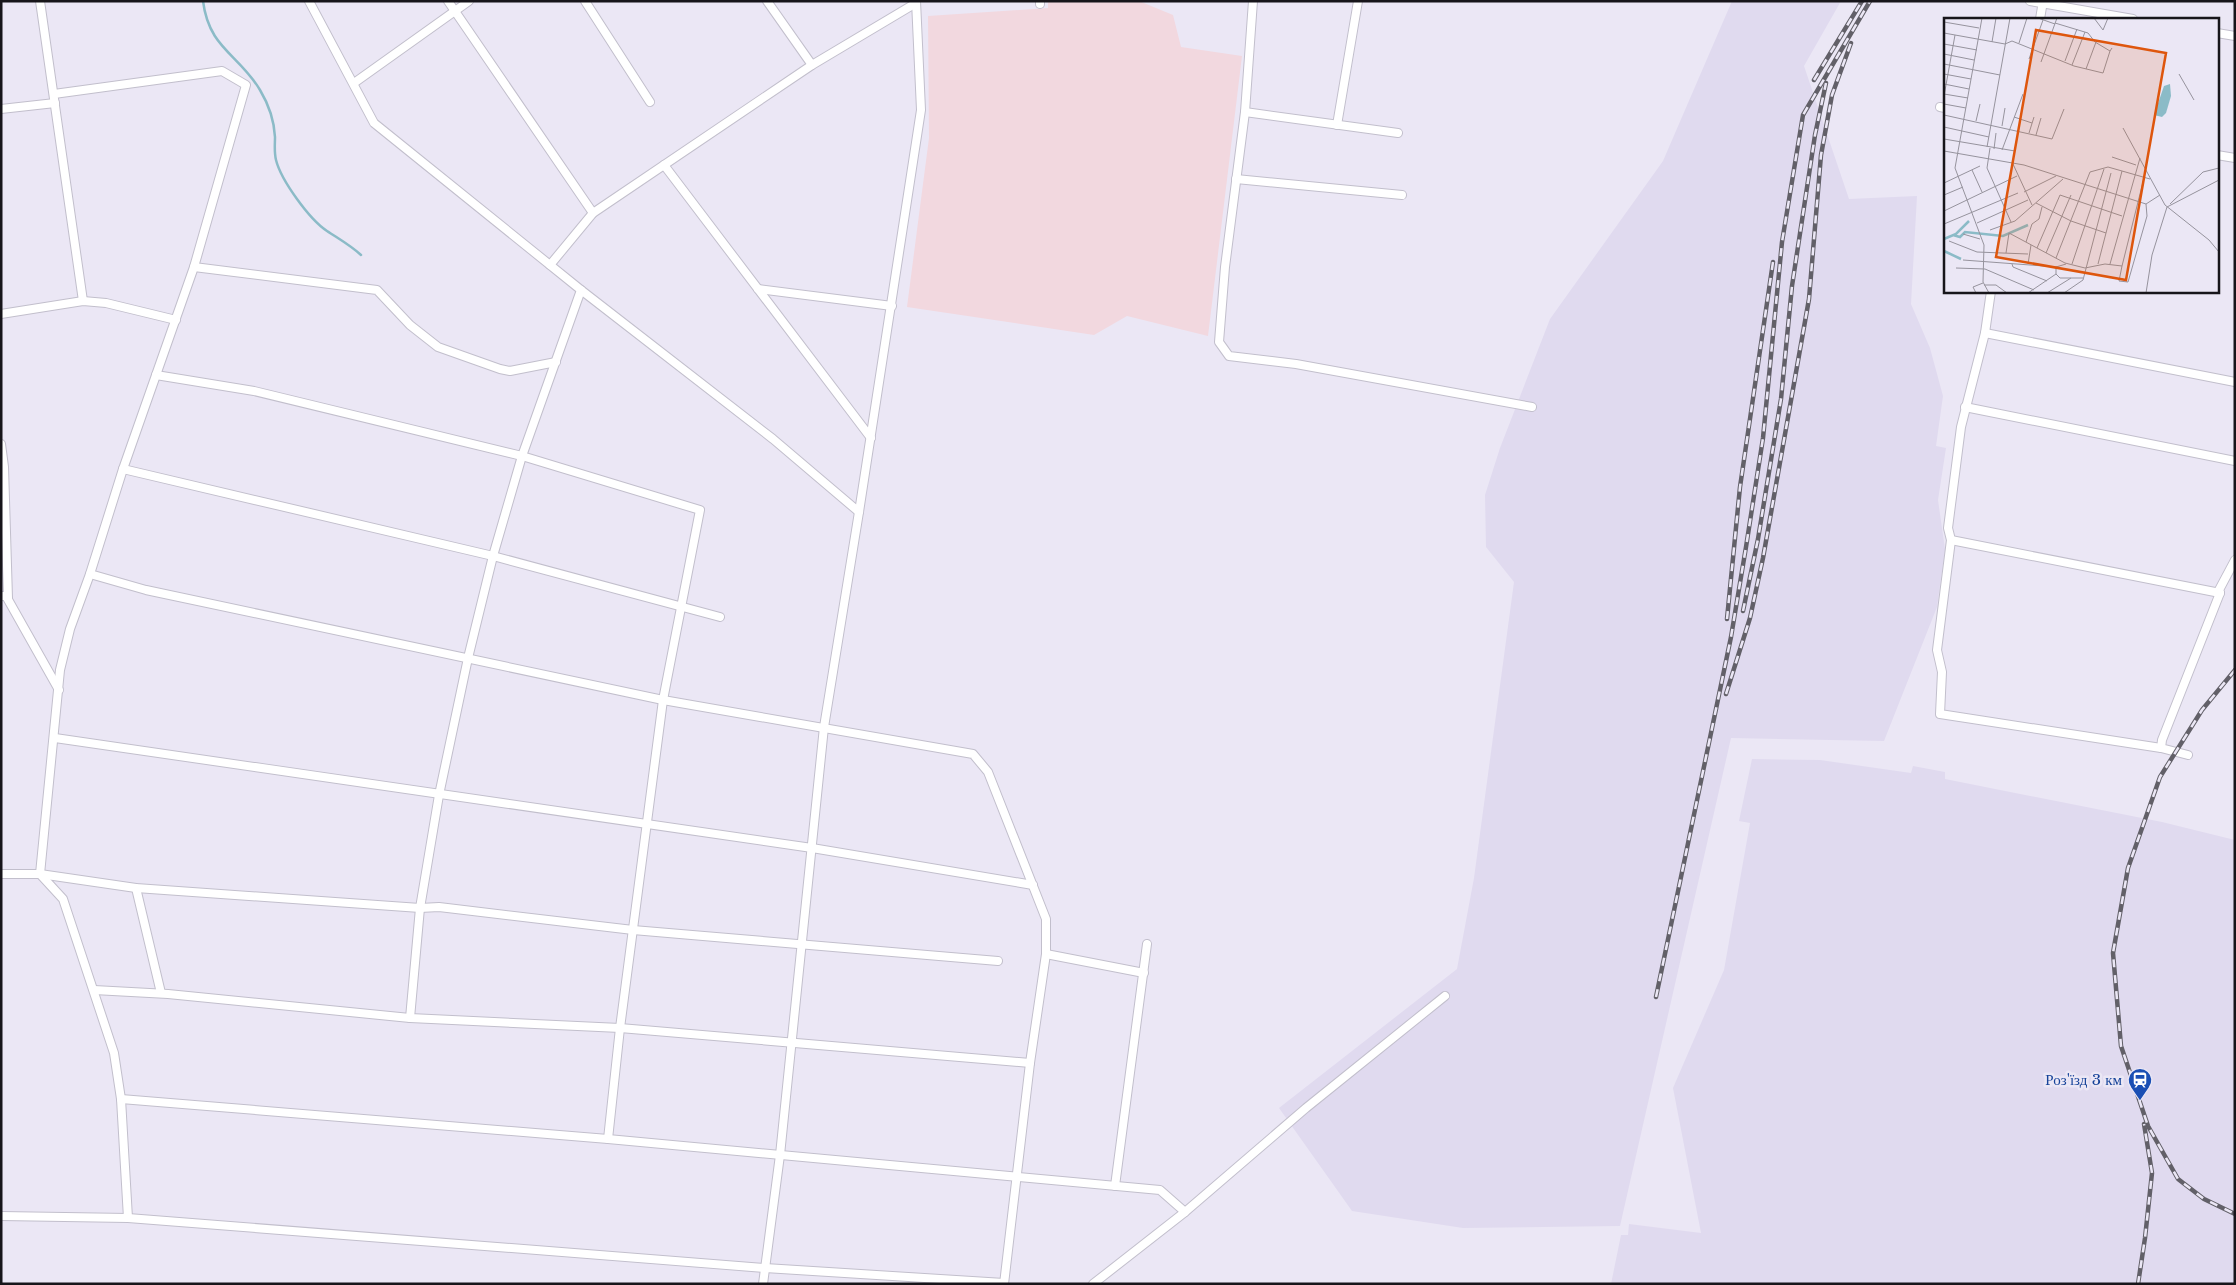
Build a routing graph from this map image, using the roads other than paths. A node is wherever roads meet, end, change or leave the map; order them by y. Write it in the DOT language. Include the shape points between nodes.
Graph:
graph roads {
  1 [pos="40,1"];
  2 [pos="309,1"];
  3 [pos="448,1"];
  4 [pos="469,1"];
  5 [pos="585,1"];
  6 [pos="767,1"];
  7 [pos="1253,1"];
  8 [pos="1358,1"];
  9 [pos="2030,1"];
  10 [pos="916,2"];
  11 [pos="2043,2"];
  12 [pos="454,11"];
  13 [pos="2040,18"];
  14 [pos="2128,18"];
  15 [pos="2218,33"];
  16 [pos="2235,36"];
  17 [pos="812,65"];
  18 [pos="354,83"];
  19 [pos="54,94"];
  20 [pos="55,102"];
  21 [pos="650,102"];
  22 [pos="1,109"];
  23 [pos="1246,112"];
  24 [pos="1337,125"];
  25 [pos="1398,133"];
  26 [pos="2218,156"];
  27 [pos="2235,158"];
  28 [pos="664,165"];
  29 [pos="1236,179"];
  30 [pos="1402,195"];
  31 [pos="593,213"];
  32 [pos="550,265"];
  33 [pos="194,267"];
  34 [pos="758,289"];
  35 [pos="581,290"];
  36 [pos="1991,292"];
  37 [pos="83,302"];
  38 [pos="892,306"];
  39 [pos="1,314"];
  40 [pos="176,320"];
  41 [pos="1985,333"];
  42 [pos="556,362"];
  43 [pos="156,375"];
  44 [pos="2235,382"];
  45 [pos="1532,407"];
  46 [pos="1965,407"];
  47 [pos="871,438"];
  48 [pos="1,444"];
  49 [pos="522,456"];
  50 [pos="2235,460"];
  51 [pos="123,469"];
  52 [pos="859,512"];
  53 [pos="1952,540"];
  54 [pos="493,556"];
  55 [pos="2235,560"];
  56 [pos="90,574"];
  57 [pos="2220,593"];
  58 [pos="5,597"];
  59 [pos="681,607"];
  60 [pos="720,617"];
  61 [pos="468,658"];
  62 [pos="59,690"];
  63 [pos="663,700"];
  64 [pos="824,727"];
  65 [pos="55,738"];
  66 [pos="2161,748"];
  67 [pos="2188,755"];
  68 [pos="439,795"];
  69 [pos="648,824"];
  70 [pos="812,848"];
  71 [pos="1,874"];
  72 [pos="40,874"];
  73 [pos="1032,885"];
  74 [pos="136,888"];
  75 [pos="420,908"];
  76 [pos="633,930"];
  77 [pos="802,943"];
  78 [pos="1147,944"];
  79 [pos="1046,954"];
  80 [pos="998,960"];
  81 [pos="1144,973"];
  82 [pos="94,990"];
  83 [pos="161,993"];
  84 [pos="1445,996"];
  85 [pos="410,1018"];
  86 [pos="620,1028"];
  87 [pos="790,1042"];
  88 [pos="1030,1063"];
  89 [pos="121,1099"];
  90 [pos="608,1139"];
  91 [pos="780,1155"];
  92 [pos="1016,1176"];
  93 [pos="1115,1186"];
  94 [pos="1185,1212"];
  95 [pos="1,1216"];
  96 [pos="128,1218"];
  97 [pos="765,1268"];
  98 [pos="1004,1283"];
  99 [pos="763,1284"];
  100 [pos="1093,1284"];
  1 -- 19 [label="street"];
  2 -- 18 [label="street"];
  3 -- 12 [label="street"];
  4 -- 12 [label="street"];
  5 -- 21 [label="street"];
  6 -- 17 [label="street"];
  7 -- 23 [label="street"];
  8 -- 24 [label="street"];
  9 -- 11 [label="street"];
  10 -- 17 [label="street"];
  10 -- 38 [label="street" via="921,110"];
  11 -- 13 [label="street"];
  11 -- 14 [label="street"];
  12 -- 18 [label="street"];
  12 -- 31 [label="street"];
  15 -- 16 [label="street"];
  17 -- 28 [label="street"];
  18 -- 32 [label="street" via="374,123"];
  19 -- 20 [label="street"];
  19 -- 33 [label="street" via="222,72 246,84"];
  20 -- 22 [label="street"];
  20 -- 37 [label="street"];
  23 -- 24 [label="street"];
  23 -- 29 [label="street"];
  24 -- 25 [label="street"];
  26 -- 27 [label="street"];
  28 -- 31 [label="street"];
  28 -- 34 [label="street"];
  29 -- 30 [label="street"];
  29 -- 45 [label="street" via="1220,342 1229,356 1296,364"];
  31 -- 32 [label="street"];
  32 -- 35 [label="street"];
  33 -- 40 [label="street"];
  33 -- 42 [label="street" via="378,290 410,325 438,347 510,371"];
  34 -- 38 [label="street"];
  34 -- 47 [label="street"];
  35 -- 42 [label="street"];
  35 -- 52 [label="street" via="773,439"];
  36 -- 41 [label="street"];
  37 -- 39 [label="street"];
  37 -- 40 [label="street" via="106,303"];
  38 -- 47 [label="street"];
  40 -- 43 [label="street"];
  41 -- 44 [label="street"];
  41 -- 46 [label="street"];
  42 -- 49 [label="street"];
  43 -- 49 [label="street" via="254,391"];
  43 -- 51 [label="street"];
  46 -- 50 [label="street"];
  46 -- 53 [label="street" via="1948,528"];
  47 -- 52 [label="street"];
  48 -- 58 [label="street"];
  49 -- 54 [label="street"];
  49 -- 59 [label="street" via="700,510"];
  51 -- 54 [label="street"];
  51 -- 56 [label="street"];
  52 -- 64 [label="street"];
  53 -- 57 [label="street"];
  53 -- 66 [label="street" via="1937,650 1942,672 1940,714"];
  54 -- 59 [label="street"];
  54 -- 61 [label="street"];
  55 -- 57 [label="street"];
  56 -- 61 [label="street" via="146,590"];
  56 -- 62 [label="street" via="70,629 60,670"];
  57 -- 66 [label="street"];
  58 -- 62 [label="street"];
  59 -- 60 [label="street"];
  59 -- 63 [label="street"];
  61 -- 63 [label="street"];
  61 -- 68 [label="street"];
  62 -- 65 [label="street"];
  63 -- 64 [label="street"];
  63 -- 69 [label="street"];
  64 -- 70 [label="street"];
  64 -- 73 [label="street" via="973,754 988,772"];
  65 -- 68 [label="street"];
  65 -- 72 [label="street"];
  66 -- 67 [label="street"];
  68 -- 69 [label="street"];
  68 -- 75 [label="street"];
  69 -- 70 [label="street"];
  69 -- 76 [label="street"];
  70 -- 73 [label="street"];
  70 -- 77 [label="street"];
  71 -- 72 [label="street"];
  72 -- 74 [label="street"];
  72 -- 82 [label="street" via="63,899"];
  73 -- 79 [label="street" via="1046,919"];
  74 -- 75 [label="street"];
  74 -- 83 [label="street"];
  75 -- 76 [label="street" via="439,907"];
  75 -- 85 [label="street"];
  76 -- 77 [label="street"];
  76 -- 86 [label="street"];
  77 -- 80 [label="street"];
  77 -- 87 [label="street"];
  78 -- 81 [label="street"];
  79 -- 81 [label="street"];
  79 -- 88 [label="street"];
  81 -- 93 [label="street"];
  82 -- 83 [label="street"];
  82 -- 89 [label="street" via="114,1053"];
  83 -- 85 [label="street"];
  84 -- 94 [label="street" via="1306,1108"];
  85 -- 86 [label="street"];
  86 -- 87 [label="street"];
  86 -- 90 [label="street"];
  87 -- 88 [label="street"];
  87 -- 91 [label="street"];
  88 -- 92 [label="street"];
  89 -- 90 [label="street"];
  89 -- 96 [label="street"];
  90 -- 91 [label="street"];
  91 -- 92 [label="street"];
  91 -- 97 [label="street"];
  92 -- 93 [label="street"];
  92 -- 98 [label="street"];
  93 -- 94 [label="street" via="1160,1190"];
  94 -- 100 [label="street"];
  95 -- 96 [label="street"];
  96 -- 97 [label="street"];
  97 -- 98 [label="street"];
  97 -- 99 [label="street"];
}
